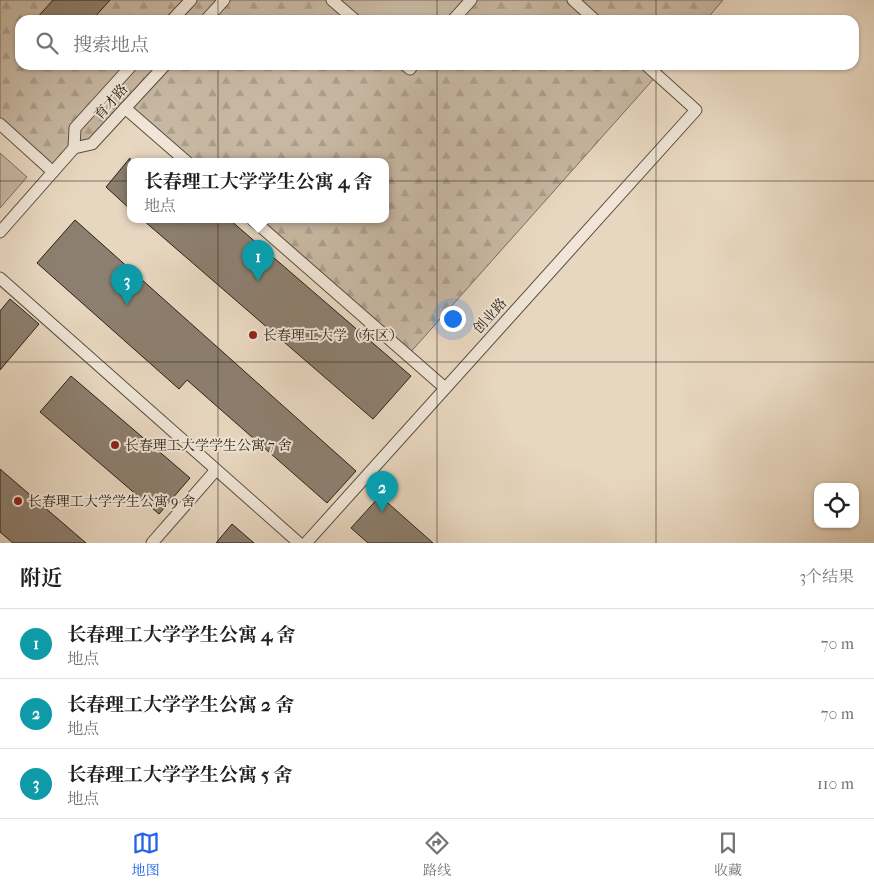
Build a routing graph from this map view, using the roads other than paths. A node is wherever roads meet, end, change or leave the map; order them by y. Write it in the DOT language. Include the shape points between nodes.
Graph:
graph roads {
  1 [pos="190,0"];
  2 [pos="224,0"];
  3 [pos="332,0"];
  4 [pos="471,0"];
  5 [pos="573,0"];
  6 [pos="176,15"];
  7 [pos="210,15"];
  8 [pos="349,15"];
  9 [pos="458,15"];
  10 [pos="590,15"];
  11 [pos="127,70"];
  12 [pos="160,70"];
  13 [pos="652,70"];
  14 [pos="125,108"];
  15 [pos="0,124"];
  16 [pos="74,148"];
  17 [pos="182,158"];
  18 [pos="53,172"];
  19 [pos="256,223"];
  20 [pos="0,232"];
  21 [pos="0,278"];
  22 [pos="445,388"];
  23 [pos="216,470"];
  24 [pos="152,543"];
  25 [pos="299,543"];
  26 [pos="306,543"];
  1 -- 6 [label="lane"];
  2 -- 7 [label="lane"];
  3 -- 8 [label="lane"];
  4 -- 9 [label="lane"];
  5 -- 10 [label="lane"];
  11 -- 16 [label="lane, 育才路" via="75,128"];
  12 -- 14 [label="lane, 育才路"];
  13 -- 22 [label="lane, 创业路" via="696,110"];
  14 -- 16 [label="lane, 育才路" via="92,144"];
  14 -- 17 [label="lane"];
  15 -- 18 [label="lane"];
  16 -- 18 [label="lane, 育才路"];
  18 -- 20 [label="lane, 育才路"];
  19 -- 22 [label="lane"];
  21 -- 23 [label="lane"];
  22 -- 26 [label="lane, 创业路"];
  23 -- 24 [label="lane"];
  23 -- 25 [label="lane"];
}
